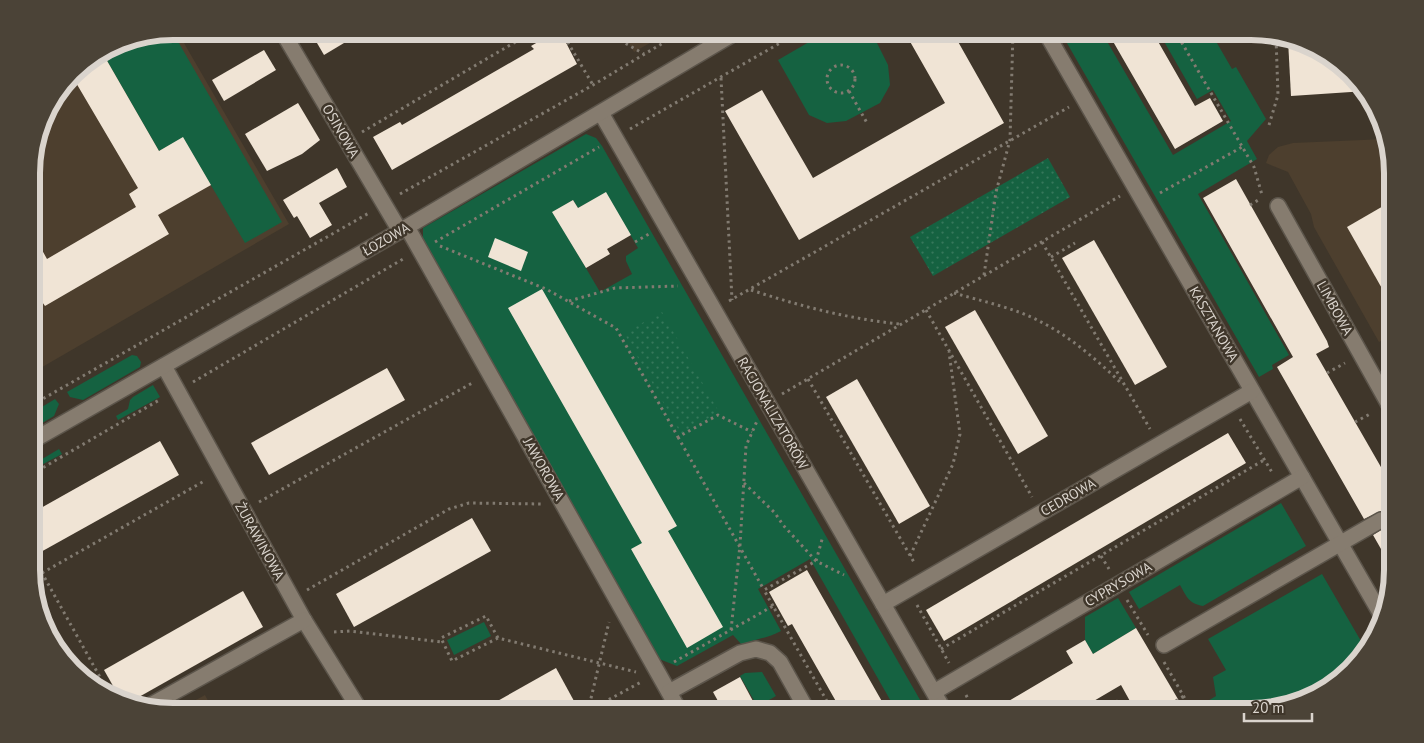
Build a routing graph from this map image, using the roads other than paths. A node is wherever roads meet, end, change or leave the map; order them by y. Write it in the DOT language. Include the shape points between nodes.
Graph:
graph roads {
  1 [pos="287,40"];
  2 [pos="723,40"];
  3 [pos="1050,40"];
  4 [pos="601,113"];
  5 [pos="1278,206"];
  6 [pos="404,229"];
  7 [pos="164,366"];
  8 [pos="1252,391"];
  9 [pos="1384,396"];
  10 [pos="40,436"];
  11 [pos="1302,477"];
  12 [pos="1382,520"];
  13 [pos="1340,543"];
  14 [pos="883,604"];
  15 [pos="1378,609"];
  16 [pos="304,620"];
  17 [pos="1158,647"];
  18 [pos="670,692"];
  19 [pos="934,692"];
  20 [pos="156,702"];
  21 [pos="355,703"];
  22 [pos="676,703"];
  23 [pos="803,703"];
  24 [pos="940,703"];
  1 -- 6 [label="street, OSINOWA" via="384,204"];
  2 -- 4 [label="street, ŁOZOWA"];
  3 -- 8 [label="street, KASZTANOWA"];
  4 -- 6 [label="street, ŁOZOWA"];
  4 -- 14 [label="street, RACJONALIZATORÓW"];
  5 -- 9 [label="street, LIMBOWA"];
  6 -- 7 [label="street, ŁOZOWA"];
  6 -- 18 [label="street, JAWOROWA" via="420,250"];
  7 -- 10 [label="street, ŁOZOWA"];
  7 -- 16 [label="street, ŻURAWINOWA"];
  8 -- 11 [label="street, KASZTANOWA"];
  8 -- 14 [label="street, CEDROWA"];
  11 -- 13 [label="street, KASZTANOWA"];
  11 -- 19 [label="street, CYPRYSOWA"];
  12 -- 13 [label="street"];
  13 -- 15 [label="street, KASZTANOWA"];
  13 -- 17 [label="street"];
  14 -- 19 [label="street, RACJONALIZATORÓW"];
  16 -- 20 [label="street"];
  16 -- 21 [label="street, ŻURAWINOWA"];
  18 -- 22 [label="street, JAWOROWA"];
  18 -- 23 [label="street" via="740,653 756,649 770,653 780,662"];
  19 -- 24 [label="street, RACJONALIZATORÓW"];
}
